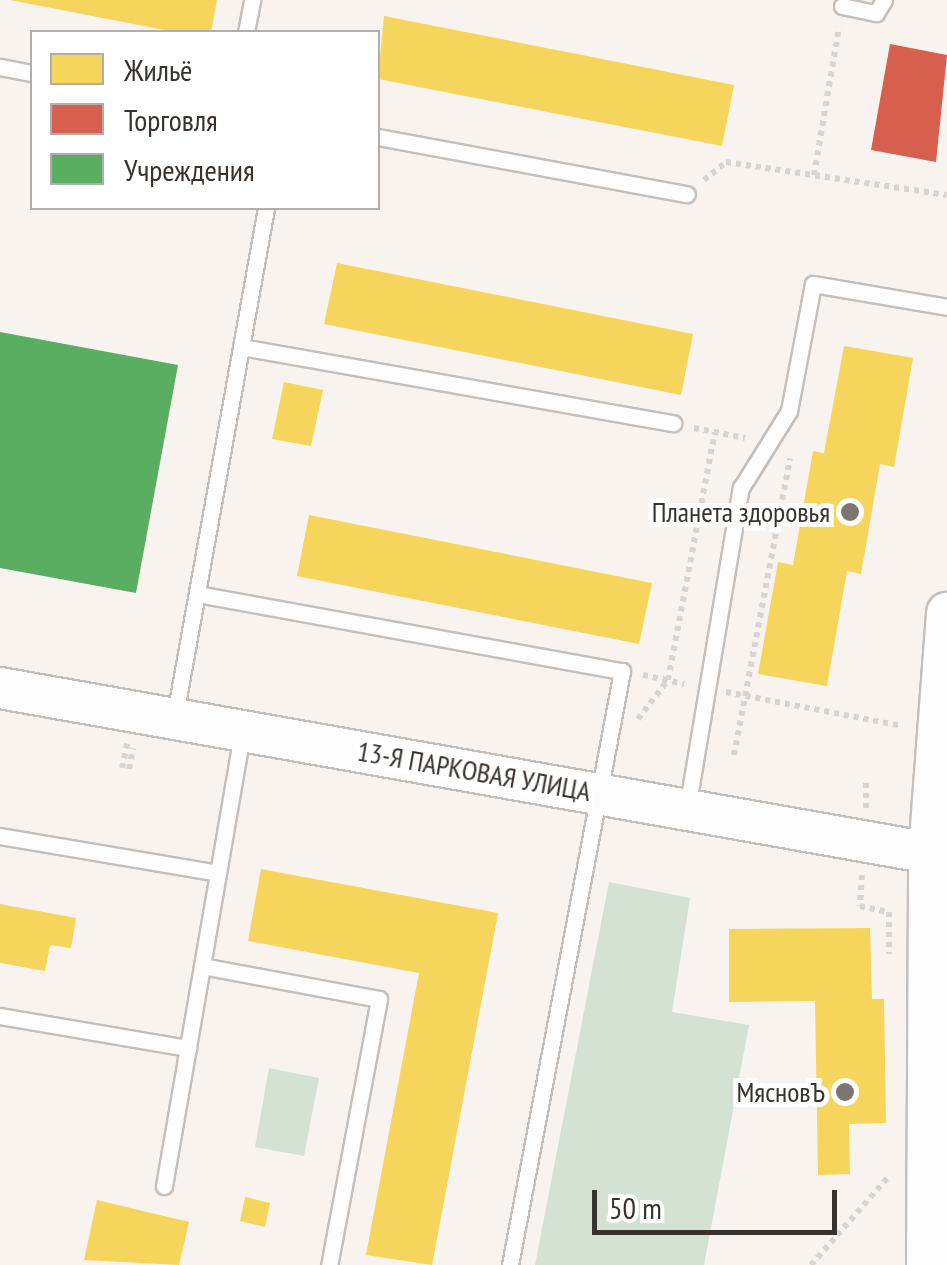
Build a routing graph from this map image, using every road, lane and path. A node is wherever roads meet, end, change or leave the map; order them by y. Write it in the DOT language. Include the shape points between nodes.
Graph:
graph roads {
  1 [pos="252,0"];
  2 [pos="884,0"];
  3 [pos="842,6"];
  4 [pos="246,30"];
  5 [pos="0,67"];
  6 [pos="30,73"];
  7 [pos="380,137"];
  8 [pos="726,162"];
  9 [pos="814,175"];
  10 [pos="688,194"];
  11 [pos="947,194"];
  12 [pos="266,210"];
  13 [pos="947,307"];
  14 [pos="242,347"];
  15 [pos="673,423"];
  16 [pos="715,432"];
  17 [pos="793,441"];
  18 [pos="769,443"];
  19 [pos="197,594"];
  20 [pos="947,613"];
  21 [pos="622,671"];
  22 [pos="668,680"];
  23 [pos="0,688"];
  24 [pos="706,688"];
  25 [pos="744,696"];
  26 [pos="175,718"];
  27 [pos="902,726"];
  28 [pos="243,730"];
  29 [pos="625,736"];
  30 [pos="734,756"];
  31 [pos="599,794"];
  32 [pos="686,810"];
  33 [pos="0,836"];
  34 [pos="938,855"];
  35 [pos="218,874"];
  36 [pos="202,966"];
  37 [pos="0,1016"];
  38 [pos="188,1048"];
  39 [pos="890,1175"];
  40 [pos="164,1186"];
  41 [pos="329,1265"];
  42 [pos="510,1265"];
  43 [pos="811,1265"];
  44 [pos="927,1265"];
  1 -- 4 [label="lane"];
  2 -- 3 [label="lane" via="876,14"];
  3 -- 9 [label="path"];
  5 -- 6 [label="lane"];
  7 -- 10 [label="lane"];
  8 -- 9 [label="path"];
  9 -- 11 [label="path"];
  12 -- 14 [label="lane"];
  13 -- 18 [label="lane" via="813,284 789,411"];
  14 -- 15 [label="lane"];
  14 -- 19 [label="lane"];
  15 -- 16 [label="path"];
  16 -- 18 [label="path"];
  16 -- 22 [label="path"];
  17 -- 25 [label="path"];
  18 -- 24 [label="lane" via="742,488"];
  19 -- 21 [label="lane"];
  19 -- 26 [label="lane"];
  20 -- 34 [label="street"];
  21 -- 22 [label="path"];
  21 -- 31 [label="lane"];
  22 -- 24 [label="path"];
  22 -- 29 [label="path"];
  23 -- 26 [label="street, 13-Я ПАРКОВАЯ УЛИЦА"];
  24 -- 25 [label="path"];
  24 -- 32 [label="lane"];
  25 -- 27 [label="path"];
  25 -- 30 [label="path"];
  26 -- 28 [label="street, 13-Я ПАРКОВАЯ УЛИЦА"];
  28 -- 31 [label="street, 13-Я ПАРКОВАЯ УЛИЦА"];
  28 -- 35 [label="lane"];
  31 -- 32 [label="street, 13-Я ПАРКОВАЯ УЛИЦА"];
  31 -- 42 [label="lane"];
  32 -- 34 [label="street, 13-Я ПАРКОВАЯ УЛИЦА"];
  33 -- 35 [label="lane"];
  34 -- 44 [label="street"];
  35 -- 36 [label="lane"];
  36 -- 38 [label="lane"];
  36 -- 41 [label="lane" via="379,999"];
  37 -- 38 [label="lane"];
  38 -- 40 [label="lane"];
  39 -- 43 [label="path"];
}
